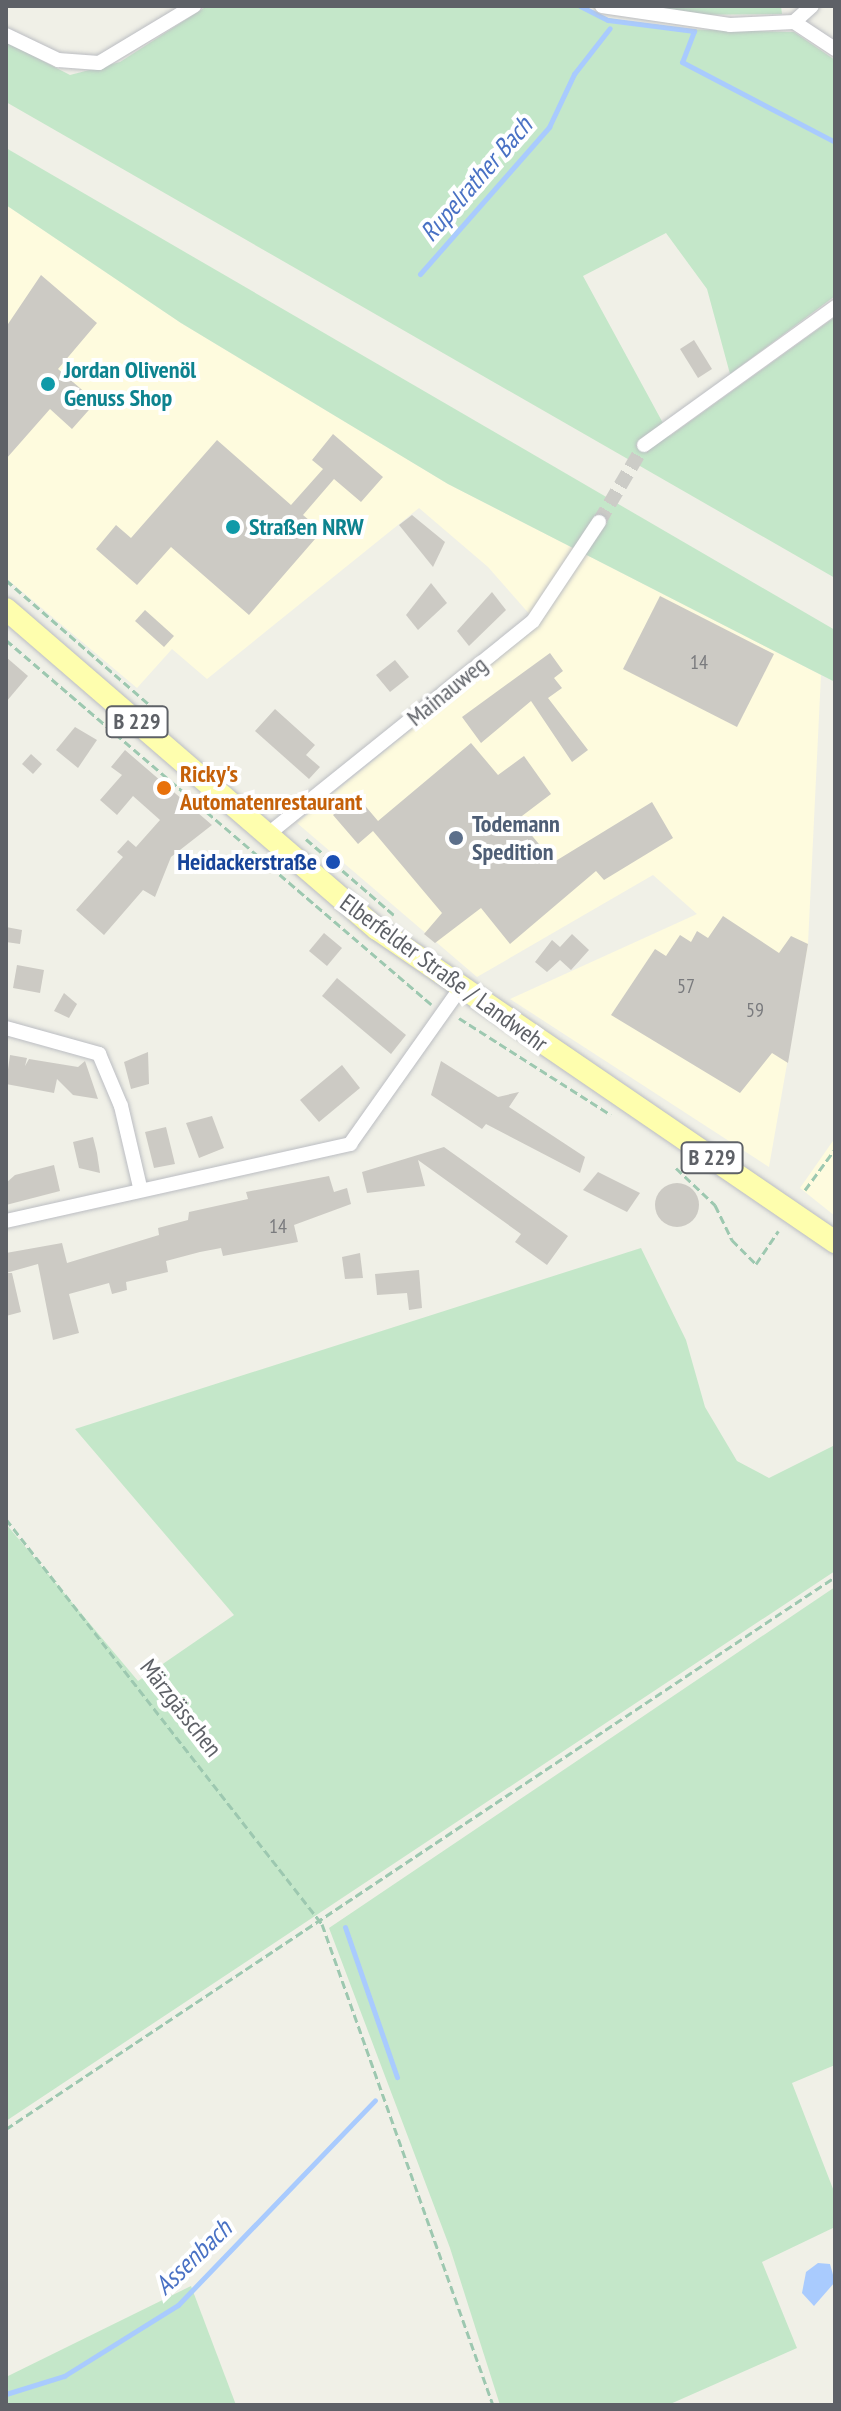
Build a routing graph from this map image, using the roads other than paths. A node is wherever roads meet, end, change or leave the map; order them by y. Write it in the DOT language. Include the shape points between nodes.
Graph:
graph roads {
  1 [pos="194,6"];
  2 [pos="602,6"];
  3 [pos="812,6"];
  4 [pos="794,22"];
  5 [pos="6,35"];
  6 [pos="835,49"];
  7 [pos="835,307"];
  8 [pos="644,445"];
  9 [pos="599,522"];
  10 [pos="6,609"];
  11 [pos="267,835"];
  12 [pos="459,990"];
  13 [pos="6,1028"];
  14 [pos="140,1187"];
  15 [pos="6,1221"];
  16 [pos="835,1242"];
  1 -- 5 [label="street" via="99,63 58,60"];
  2 -- 4 [label="street" via="671,21"];
  3 -- 4 [label="street"];
  4 -- 6 [label="street"];
  7 -- 8 [label="street"];
  9 -- 11 [label="street, Mainauweg" via="533,621"];
  10 -- 11 [label="main road, Elberfelder Straße / Landwehr / B 229"];
  11 -- 12 [label="main road, Elberfelder Straße / Landwehr / B 229"];
  12 -- 14 [label="street" via="449,1013 350,1144"];
  12 -- 16 [label="main road, Elberfelder Straße / Landwehr / B 229"];
  13 -- 14 [label="street" via="99,1054 117,1094"];
  14 -- 15 [label="street"];
}
